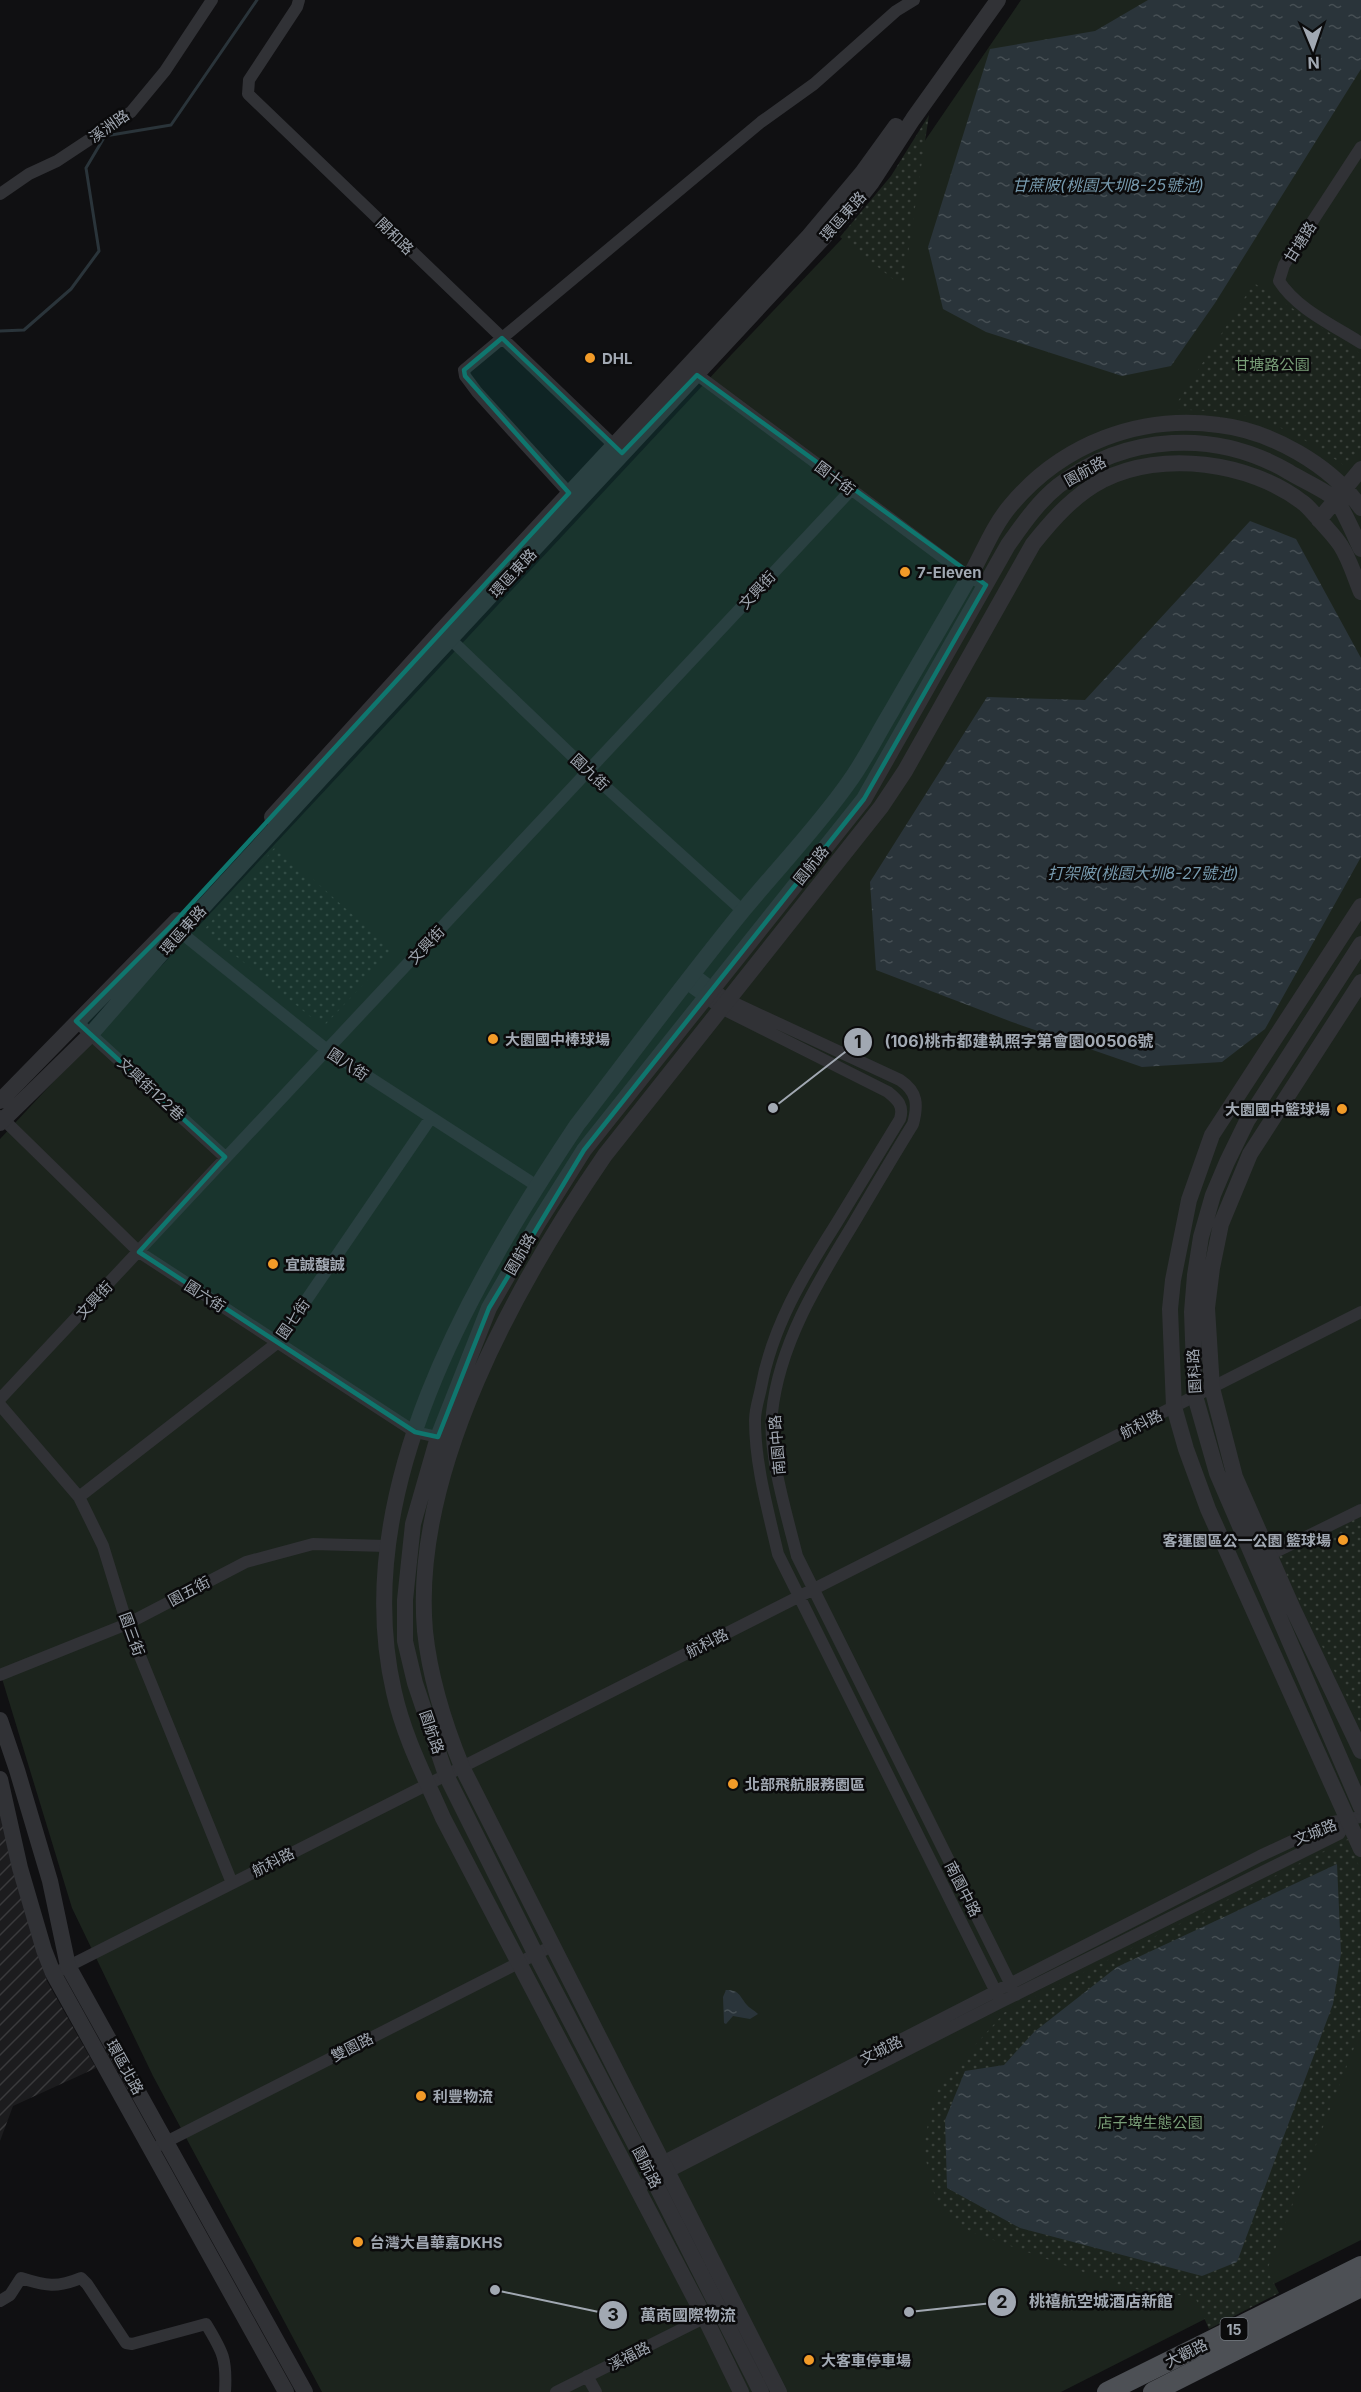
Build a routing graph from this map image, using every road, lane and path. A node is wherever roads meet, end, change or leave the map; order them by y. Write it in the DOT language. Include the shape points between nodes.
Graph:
graph roads {
  1 [pos="212,0"];
  2 [pos="299,0"];
  3 [pos="914,0"];
  4 [pos="984,0"];
  5 [pos="998,0"];
  6 [pos="1361,147"];
  7 [pos="0,194"];
  8 [pos="502,338"];
  9 [pos="1361,344"];
  10 [pos="692,370"];
  11 [pos="618,449"];
  12 [pos="1361,469"];
  13 [pos="851,490"];
  14 [pos="569,493"];
  15 [pos="1341,494"];
  16 [pos="1360,504"];
  17 [pos="1344,516"];
  18 [pos="1319,520"];
  19 [pos="1361,549"];
  20 [pos="969,577"];
  21 [pos="986,585"];
  22 [pos="1361,592"];
  23 [pos="445,635"];
  24 [pos="588,770"];
  25 [pos="1361,906"];
  26 [pos="743,911"];
  27 [pos="176,928"];
  28 [pos="1361,944"];
  29 [pos="690,978"];
  30 [pos="1361,982"];
  31 [pos="708,993"];
  32 [pos="724,1004"];
  33 [pos="76,1022"];
  34 [pos="91,1035"];
  35 [pos="327,1050"];
  36 [pos="0,1101"];
  37 [pos="2,1119"];
  38 [pos="430,1119"];
  39 [pos="225,1158"];
  40 [pos="537,1186"];
  41 [pos="139,1252"];
  42 [pos="1361,1312"];
  43 [pos="277,1343"];
  44 [pos="1212,1388"];
  45 [pos="1195,1396"];
  46 [pos="0,1399"];
  47 [pos="0,1405"];
  48 [pos="1174,1407"];
  49 [pos="415,1432"];
  50 [pos="438,1437"];
  51 [pos="79,1497"];
  52 [pos="1361,1510"];
  53 [pos="387,1546"];
  54 [pos="1269,1555"];
  55 [pos="814,1589"];
  56 [pos="799,1597"];
  57 [pos="127,1624"];
  58 [pos="0,1675"];
  59 [pos="0,1720"];
  60 [pos="1361,1751"];
  61 [pos="462,1767"];
  62 [pos="446,1775"];
  63 [pos="0,1779"];
  64 [pos="428,1784"];
  65 [pos="1361,1808"];
  66 [pos="1355,1818"];
  67 [pos="1361,1849"];
  68 [pos="232,1883"];
  69 [pos="552,1946"];
  70 [pos="536,1955"];
  71 [pos="519,1963"];
  72 [pos="61,1970"];
  73 [pos="1010,1983"];
  74 [pos="1016,1995"];
  75 [pos="999,1996"];
  76 [pos="159,2145"];
  77 [pos="658,2170"];
  78 [pos="634,2182"];
  79 [pos="1361,2266"];
  80 [pos="1361,2287"];
  81 [pos="0,2301"];
  82 [pos="720,2310"];
  83 [pos="587,2376"];
  84 [pos="225,2392"];
  85 [pos="286,2392"];
  86 [pos="305,2392"];
  87 [pos="556,2392"];
  88 [pos="596,2392"];
  89 [pos="741,2392"];
  90 [pos="761,2392"];
  91 [pos="779,2392"];
  92 [pos="1107,2392"];
  93 [pos="1153,2392"];
  1 -- 7 [label="street, 溪洲路" via="165,71 131,112"];
  2 -- 8 [label="street, 開和路" via="249,80 248,94"];
  3 -- 8 [label="street"];
  4 -- 10 [label="street, 環區東路" via="862,173"];
  5 -- 10 [label="street, 環區東路" via="872,183"];
  6 -- 9 [label="street, 甘塘路" via="1284,265 1279,281 1288,294"];
  8 -- 11 [label="street, 開和路"];
  8 -- 14 [label="street" via="465,370 465,376"];
  10 -- 11 [label="street, 環區東路"];
  10 -- 13 [label="street, 園十街"];
  11 -- 14 [label="street, 環區東路"];
  11 -- 23 [label="street, 環區東路"];
  12 -- 15 [label="street"];
  13 -- 20 [label="street, 園十街"];
  13 -- 24 [label="street, 文興街"];
  14 -- 23 [label="street, 環區東路"];
  15 -- 16 [label="street"];
  15 -- 17 [label="street"];
  15 -- 18 [label="street"];
  15 -- 20 [label="street" via="1324,471 1265,435 1204,423 1152,424 1095,441 1056,462 1009,506"];
  15 -- 21 [label="street, 園航路" via="1248,452 1205,443 1167,443 1130,449 1092,464 1058,487 1031,513"];
  16 -- 17 [label="street"];
  17 -- 18 [label="street"];
  17 -- 19 [label="street"];
  18 -- 22 [label="street" via="1341,547"];
  18 -- 32 [label="street" via="1303,502 1261,479 1196,463 1134,468 1103,480 1055,515 1033,544 881,807"];
  20 -- 21 [label="street, 園十街"];
  20 -- 26 [label="street" via="850,782"];
  21 -- 31 [label="street, 園航路" via="864,799"];
  23 -- 24 [label="street, 園九街"];
  23 -- 27 [label="street, 環區東路"];
  24 -- 26 [label="street, 園九街"];
  24 -- 35 [label="street, 文興街"];
  25 -- 48 [label="street" via="1212,1135 1189,1200 1173,1280 1170,1309"];
  26 -- 29 [label="street"];
  27 -- 33 [label="street, 環區東路"];
  27 -- 34 [label="street, 環區東路"];
  27 -- 35 [label="street, 園八街"];
  28 -- 45 [label="street, 園科路" via="1247,1121 1213,1195 1195,1275"];
  29 -- 31 [label="street, 南園中路"];
  29 -- 40 [label="street" via="577,1125"];
  30 -- 44 [label="street" via="1250,1154 1233,1191 1221,1224 1207,1308"];
  31 -- 32 [label="street, 南園中路"];
  31 -- 50 [label="street, 園航路" via="584,1150 538,1223 489,1308"];
  32 -- 55 [label="street, 南園中路" via="900,1080 916,1098 913,1124 798,1321 772,1414 777,1467 797,1556"];
  32 -- 56 [label="street, 南園中路" via="888,1092 899,1101 902,1111 786,1308 763,1374 755,1418 762,1482 778,1554"];
  32 -- 61 [label="street" via="605,1155 552,1235 500,1332 458,1430 436,1504 424,1599 433,1684"];
  33 -- 34 [label="street, 文興街122巷"];
  33 -- 36 [label="street, 環區東路"];
  34 -- 37 [label="street, 環區東路"];
  34 -- 39 [label="street, 文興街122巷"];
  35 -- 38 [label="street, 園八街"];
  35 -- 39 [label="street, 文興街"];
  37 -- 41 [label="street, 園六街"];
  38 -- 40 [label="street, 園八街"];
  38 -- 43 [label="street, 園七街"];
  39 -- 41 [label="street, 文興街"];
  40 -- 49 [label="street" via="482,1277"];
  41 -- 43 [label="street, 園六街"];
  41 -- 46 [label="street, 文興街"];
  42 -- 44 [label="street, 航科路"];
  43 -- 49 [label="street, 園六街"];
  43 -- 51 [label="street, 園七街"];
  44 -- 45 [label="street, 航科路"];
  44 -- 54 [label="street" via="1235,1477"];
  45 -- 48 [label="street, 航科路"];
  45 -- 65 [label="street, 園科路" via="1217,1473"];
  47 -- 51 [label="street, 園三街"];
  48 -- 55 [label="street, 航科路"];
  48 -- 66 [label="street" via="1208,1509"];
  49 -- 50 [label="street, 園六街"];
  49 -- 53 [label="street"];
  50 -- 62 [label="street, 園航路" via="413,1524 405,1641"];
  51 -- 57 [label="street, 園三街" via="103,1546"];
  52 -- 54 [label="street"];
  53 -- 57 [label="street, 園五街" via="313,1544 265,1556 246,1562"];
  53 -- 64 [label="street" via="384,1615 393,1690 412,1750"];
  54 -- 60 [label="street"];
  55 -- 56 [label="street, 航科路"];
  55 -- 73 [label="street, 南園中路"];
  56 -- 61 [label="street, 航科路"];
  56 -- 75 [label="street, 南園中路"];
  57 -- 58 [label="street, 園五街"];
  57 -- 68 [label="street, 園三街"];
  59 -- 72 [label="street, 環區北路" via="50,1881"];
  61 -- 62 [label="street, 航科路"];
  61 -- 69 [label="street"];
  62 -- 64 [label="street, 航科路"];
  62 -- 70 [label="street, 園航路"];
  63 -- 72 [label="street, 環區北路" via="44,1950"];
  64 -- 68 [label="street, 航科路"];
  64 -- 71 [label="street"];
  66 -- 67 [label="street"];
  66 -- 73 [label="street, 文城路" via="1333,1822 1260,1856"];
  66 -- 74 [label="street, 文城路" via="1340,1834"];
  68 -- 72 [label="street, 航科路"];
  69 -- 70 [label="street, 雙園路"];
  69 -- 77 [label="street"];
  70 -- 71 [label="street, 雙園路"];
  70 -- 77 [label="street, 園航路"];
  71 -- 76 [label="street, 雙園路"];
  71 -- 78 [label="street"];
  72 -- 76 [label="street, 環區北路"];
  73 -- 74 [label="street, 南園中路"];
  73 -- 75 [label="street, 文城路"];
  74 -- 75 [label="street, 文城路"];
  75 -- 77 [label="street, 文城路"];
  76 -- 85 [label="street, 環區北路"];
  76 -- 86 [label="street, 環區北路"];
  77 -- 78 [label="street, 文城路"];
  77 -- 82 [label="street, 園航路"];
  78 -- 82 [label="street"];
  79 -- 92 [label="main road, 大觀路 / 15"];
  80 -- 93 [label="main road, 大觀路 / 15"];
  81 -- 84 [label="street" via="21,2278 51,2286 81,2278 126,2343 206,2324 227,2366"];
  82 -- 83 [label="street, 溪福路"];
  82 -- 89 [label="street"];
  82 -- 90 [label="street, 園航路"];
  82 -- 91 [label="street"];
  83 -- 87 [label="street, 溪福路"];
  83 -- 88 [label="street"];
}
